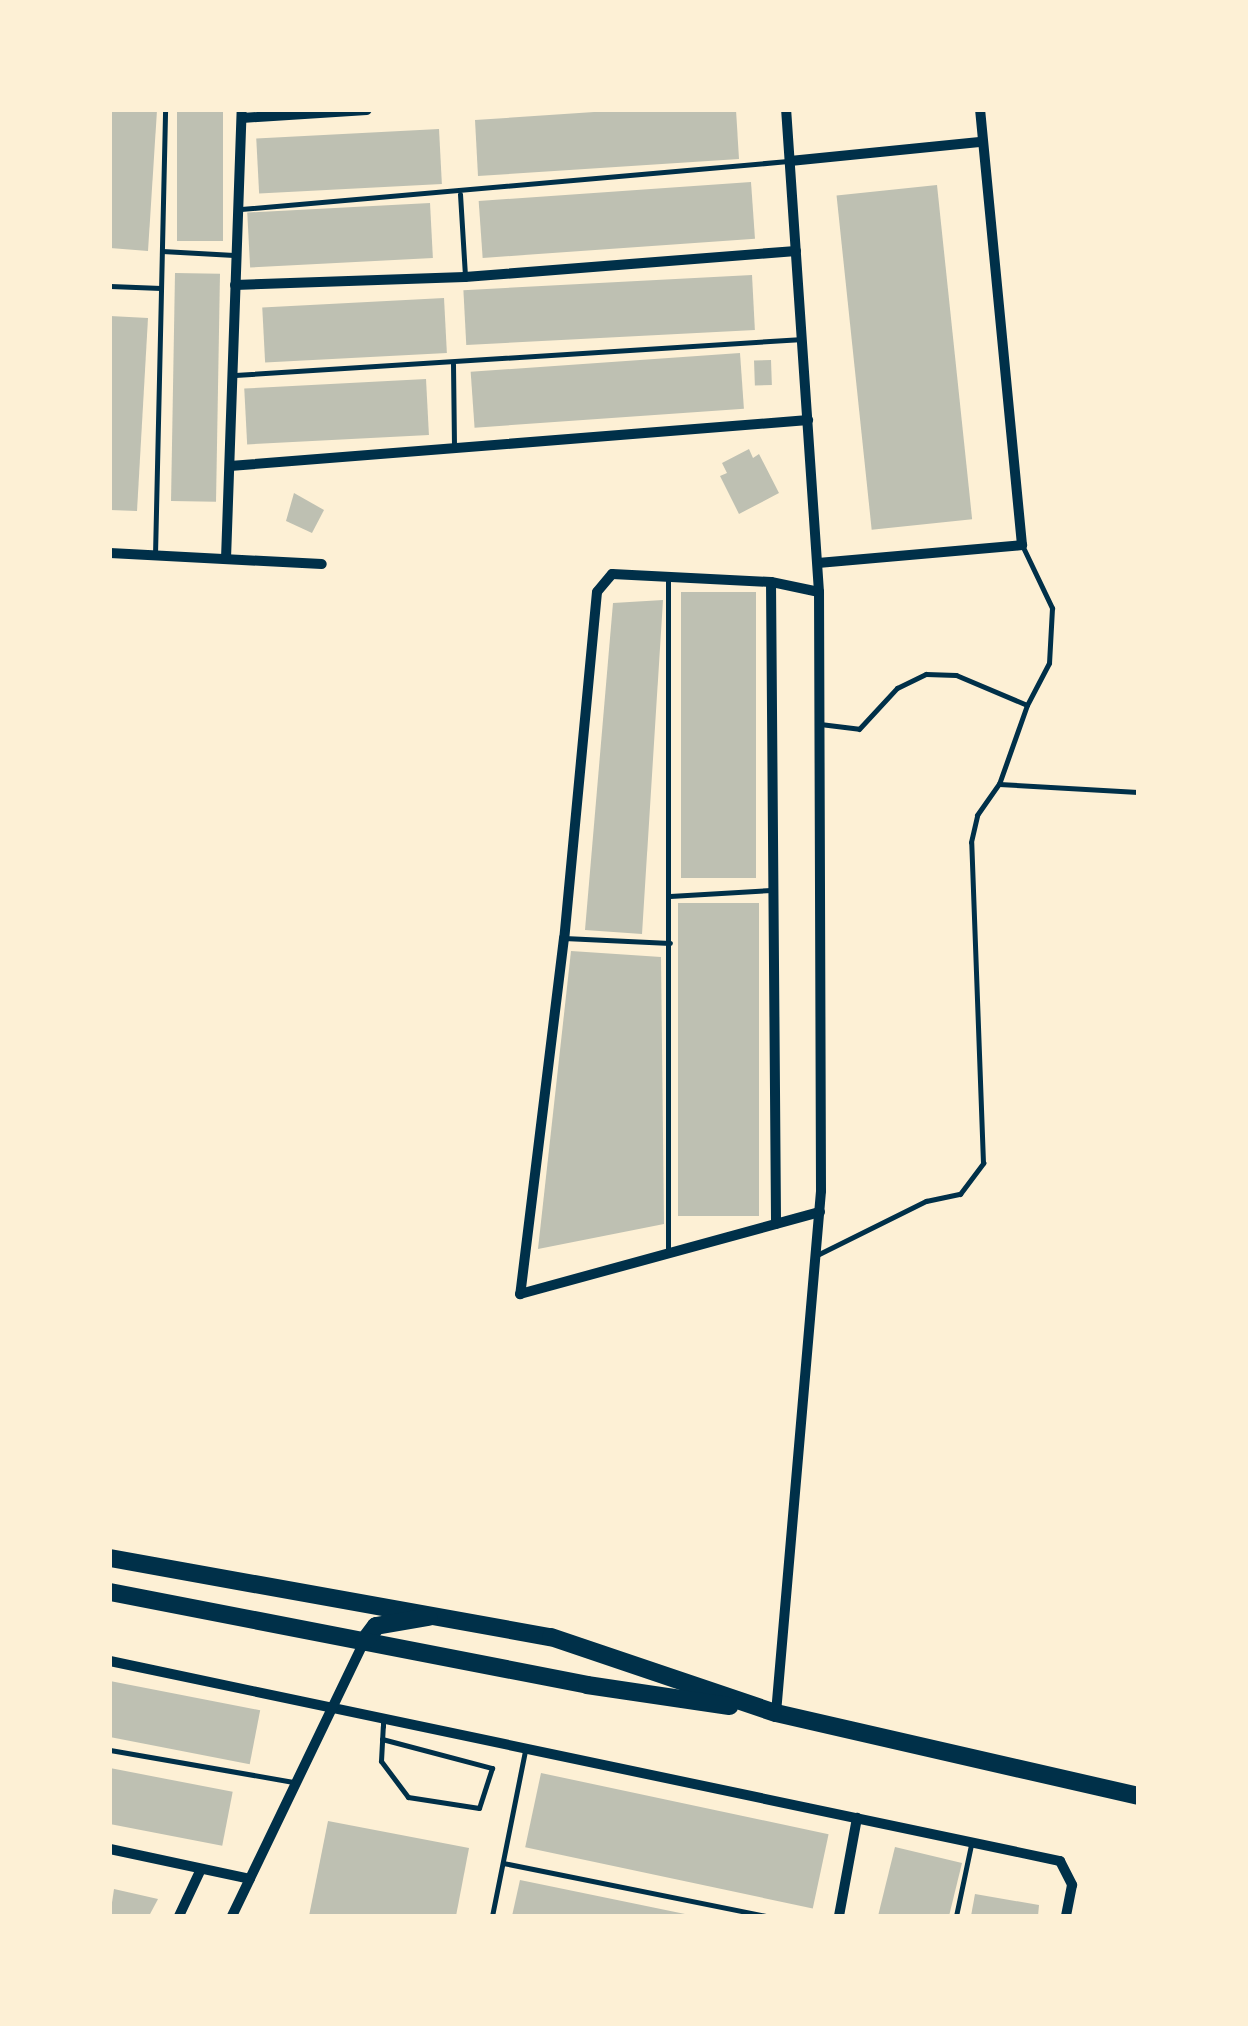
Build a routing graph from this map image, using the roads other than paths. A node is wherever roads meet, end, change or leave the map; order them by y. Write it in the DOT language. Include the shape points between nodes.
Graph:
graph roads {
  1 [pos="165,110"];
  2 [pos="367,110"];
  3 [pos="786,110"];
  4 [pos="980,110"];
  5 [pos="242,114"];
  6 [pos="982,142"];
  7 [pos="790,161"];
  8 [pos="460,194"];
  9 [pos="238,209"];
  10 [pos="162,251"];
  11 [pos="796,251"];
  12 [pos="237,255"];
  13 [pos="465,277"];
  14 [pos="236,285"];
  15 [pos="110,286"];
  16 [pos="161,288"];
  17 [pos="802,339"];
  18 [pos="453,364"];
  19 [pos="232,376"];
  20 [pos="808,420"];
  21 [pos="454,448"];
  22 [pos="230,466"];
  23 [pos="1022,545"];
  24 [pos="110,552"];
  25 [pos="154,555"];
  26 [pos="226,559"];
  27 [pos="818,562"];
  28 [pos="322,564"];
  29 [pos="668,578"];
  30 [pos="771,582"];
  31 [pos="820,592"];
  32 [pos="1027,705"];
  33 [pos="820,724"];
  34 [pos="999,784"];
  35 [pos="1138,792"];
  36 [pos="771,890"];
  37 [pos="670,896"];
  38 [pos="564,938"];
  39 [pos="670,943"];
  40 [pos="820,1212"];
  41 [pos="776,1224"];
  42 [pos="668,1253"];
  43 [pos="814,1257"];
  44 [pos="110,1558"];
  45 [pos="110,1592"];
  46 [pos="439,1614"];
  47 [pos="364,1642"];
  48 [pos="110,1661"];
  49 [pos="334,1705"];
  50 [pos="776,1713"];
  51 [pos="384,1718"];
  52 [pos="382,1739"];
  53 [pos="526,1748"];
  54 [pos="110,1750"];
  55 [pos="296,1782"];
  56 [pos="1138,1796"];
  57 [pos="857,1818"];
  58 [pos="972,1842"];
  59 [pos="110,1850"];
  60 [pos="502,1863"];
  61 [pos="201,1868"];
  62 [pos="250,1879"];
  63 [pos="179,1916"];
  64 [pos="232,1916"];
  65 [pos="492,1916"];
  66 [pos="768,1916"];
  67 [pos="839,1916"];
  68 [pos="956,1916"];
  69 [pos="1066,1916"];
  1 -- 10 [label="lane"];
  2 -- 5 [label="street"];
  3 -- 7 [label="street"];
  4 -- 6 [label="street"];
  5 -- 9 [label="street"];
  6 -- 7 [label="street"];
  6 -- 23 [label="street"];
  7 -- 8 [label="lane"];
  7 -- 11 [label="street"];
  8 -- 9 [label="lane"];
  8 -- 13 [label="lane"];
  9 -- 12 [label="street"];
  10 -- 12 [label="lane"];
  10 -- 16 [label="lane"];
  11 -- 13 [label="street"];
  11 -- 17 [label="street"];
  12 -- 14 [label="street"];
  13 -- 14 [label="street"];
  14 -- 19 [label="street"];
  15 -- 16 [label="lane"];
  16 -- 25 [label="lane"];
  17 -- 18 [label="lane"];
  17 -- 20 [label="street"];
  18 -- 19 [label="lane"];
  18 -- 21 [label="lane"];
  19 -- 22 [label="street"];
  20 -- 21 [label="street"];
  20 -- 27 [label="street"];
  21 -- 22 [label="street"];
  22 -- 26 [label="street"];
  23 -- 27 [label="street"];
  23 -- 32 [label="lane" via="1052,608 1049,663"];
  24 -- 25 [label="street"];
  25 -- 26 [label="street"];
  26 -- 28 [label="street"];
  27 -- 31 [label="street"];
  29 -- 30 [label="street"];
  29 -- 37 [label="lane"];
  29 -- 38 [label="street" via="612,574 596,592"];
  30 -- 31 [label="street"];
  30 -- 36 [label="street"];
  31 -- 33 [label="street"];
  32 -- 33 [label="lane" via="956,675 926,674 897,688 865,727"];
  32 -- 34 [label="lane"];
  33 -- 40 [label="street"];
  34 -- 35 [label="lane"];
  34 -- 43 [label="lane" via="976,816 971,842 984,1163 960,1194 926,1200"];
  36 -- 37 [label="lane"];
  36 -- 41 [label="street"];
  37 -- 39 [label="lane"];
  38 -- 39 [label="lane"];
  38 -- 42 [label="street" via="520,1294"];
  39 -- 42 [label="lane"];
  40 -- 41 [label="street"];
  40 -- 43 [label="street"];
  41 -- 42 [label="street"];
  43 -- 50 [label="street"];
  44 -- 46 [label="highway"];
  45 -- 47 [label="highway"];
  46 -- 47 [label="highway" via="376,1626"];
  46 -- 50 [label="highway" via="551,1637"];
  47 -- 49 [label="street"];
  47 -- 50 [label="highway"];
  48 -- 49 [label="street"];
  49 -- 51 [label="street"];
  49 -- 55 [label="street"];
  50 -- 56 [label="highway"];
  51 -- 52 [label="lane"];
  51 -- 53 [label="street"];
  52 -- 52 [label="lane" via="381,1762 408,1797 479,1808 492,1768"];
  53 -- 57 [label="street"];
  53 -- 60 [label="lane"];
  54 -- 55 [label="lane"];
  55 -- 62 [label="street"];
  57 -- 58 [label="street"];
  57 -- 67 [label="street"];
  58 -- 68 [label="lane"];
  58 -- 69 [label="street" via="1060,1861 1072,1885"];
  59 -- 61 [label="street"];
  60 -- 65 [label="lane"];
  60 -- 66 [label="lane"];
  61 -- 62 [label="street"];
  61 -- 63 [label="street"];
  62 -- 64 [label="street"];
}
